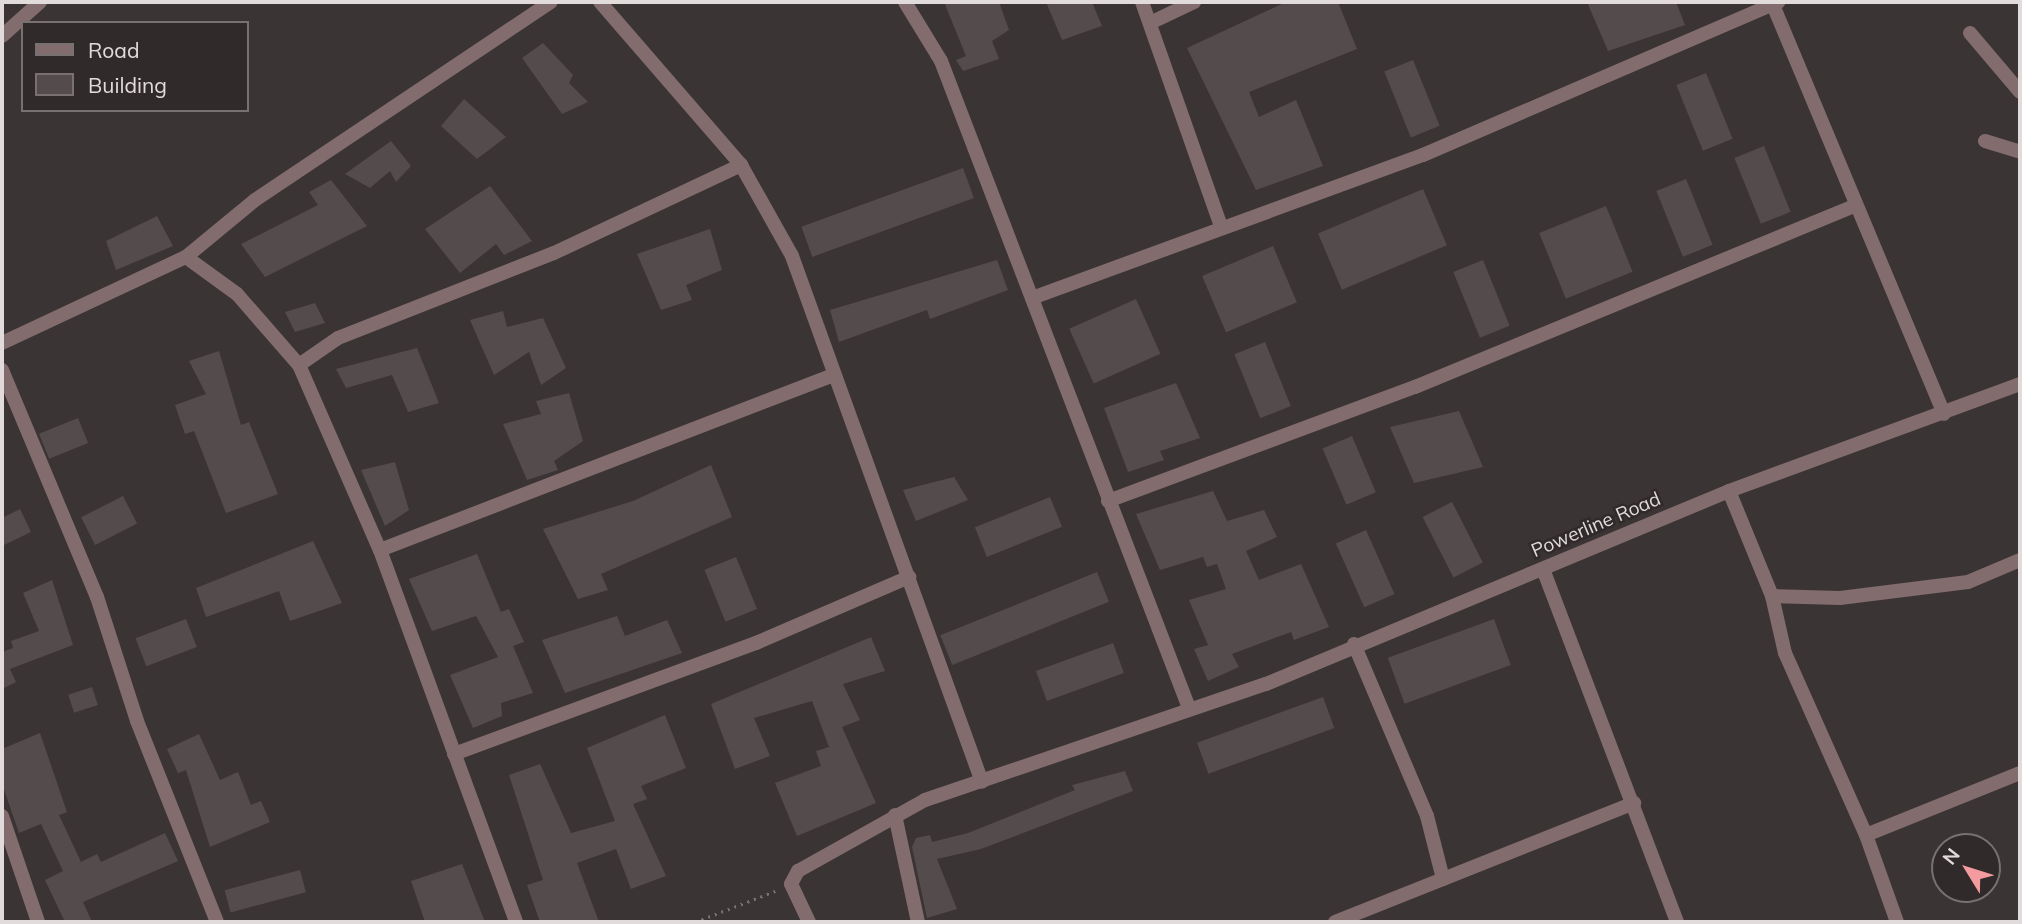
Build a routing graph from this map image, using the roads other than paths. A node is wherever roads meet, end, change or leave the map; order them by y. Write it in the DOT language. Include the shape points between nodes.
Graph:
graph roads {
  1 [pos="40,2"];
  2 [pos="551,2"];
  3 [pos="600,2"];
  4 [pos="905,2"];
  5 [pos="1142,2"];
  6 [pos="1194,2"];
  7 [pos="1775,3"];
  8 [pos="1150,23"];
  9 [pos="1970,33"];
  10 [pos="2,35"];
  11 [pos="2020,92"];
  12 [pos="1985,141"];
  13 [pos="2020,152"];
  14 [pos="741,165"];
  15 [pos="1855,206"];
  16 [pos="1221,226"];
  17 [pos="186,257"];
  18 [pos="1032,298"];
  19 [pos="2,343"];
  20 [pos="299,365"];
  21 [pos="2,370"];
  22 [pos="831,376"];
  23 [pos="2020,384"];
  24 [pos="1944,414"];
  25 [pos="1729,491"];
  26 [pos="1108,501"];
  27 [pos="380,550"];
  28 [pos="2020,560"];
  29 [pos="1543,569"];
  30 [pos="909,577"];
  31 [pos="1772,596"];
  32 [pos="1354,644"];
  33 [pos="1189,708"];
  34 [pos="454,754"];
  35 [pos="2020,773"];
  36 [pos="982,782"];
  37 [pos="1634,803"];
  38 [pos="895,814"];
  39 [pos="2,816"];
  40 [pos="1866,835"];
  41 [pos="1443,879"];
  42 [pos="38,922"];
  43 [pos="218,922"];
  44 [pos="516,922"];
  45 [pos="809,922"];
  46 [pos="918,922"];
  47 [pos="1335,922"];
  48 [pos="1677,922"];
  49 [pos="1897,922"];
  1 -- 10 [label="street"];
  2 -- 17 [label="street" via="265,193"];
  3 -- 14 [label="street"];
  4 -- 18 [label="street" via="940,61"];
  5 -- 8 [label="street"];
  6 -- 8 [label="street"];
  7 -- 15 [label="street"];
  7 -- 16 [label="street" via="1423,155"];
  8 -- 16 [label="street"];
  9 -- 11 [label="street"];
  12 -- 13 [label="street"];
  14 -- 20 [label="street" via="554,253 338,338"];
  14 -- 22 [label="street" via="792,256"];
  15 -- 24 [label="street"];
  15 -- 26 [label="street" via="1415,387"];
  16 -- 18 [label="street"];
  17 -- 19 [label="street"];
  17 -- 20 [label="street" via="237,294"];
  18 -- 26 [label="street"];
  20 -- 27 [label="street"];
  21 -- 43 [label="street" via="97,597 137,721"];
  22 -- 27 [label="street"];
  22 -- 30 [label="street"];
  23 -- 24 [label="street, Powerline Road"];
  24 -- 25 [label="street, Powerline Road"];
  25 -- 29 [label="street, Powerline Road"];
  25 -- 31 [label="street"];
  26 -- 33 [label="street"];
  27 -- 34 [label="street"];
  28 -- 31 [label="street" via="1968,582 1840,598"];
  29 -- 32 [label="street, Powerline Road"];
  29 -- 37 [label="street"];
  30 -- 34 [label="street" via="756,643"];
  30 -- 36 [label="street"];
  31 -- 40 [label="street" via="1785,653"];
  32 -- 33 [label="street, Powerline Road" via="1266,684"];
  32 -- 41 [label="street" via="1427,816"];
  33 -- 36 [label="street, Powerline Road"];
  34 -- 44 [label="street"];
  35 -- 40 [label="street"];
  36 -- 38 [label="street, Powerline Road"];
  37 -- 41 [label="street"];
  37 -- 48 [label="street"];
  38 -- 45 [label="street, Powerline Road" via="798,871 791,884"];
  38 -- 46 [label="street"];
  39 -- 42 [label="street"];
  40 -- 49 [label="street"];
  41 -- 47 [label="street"];
}
